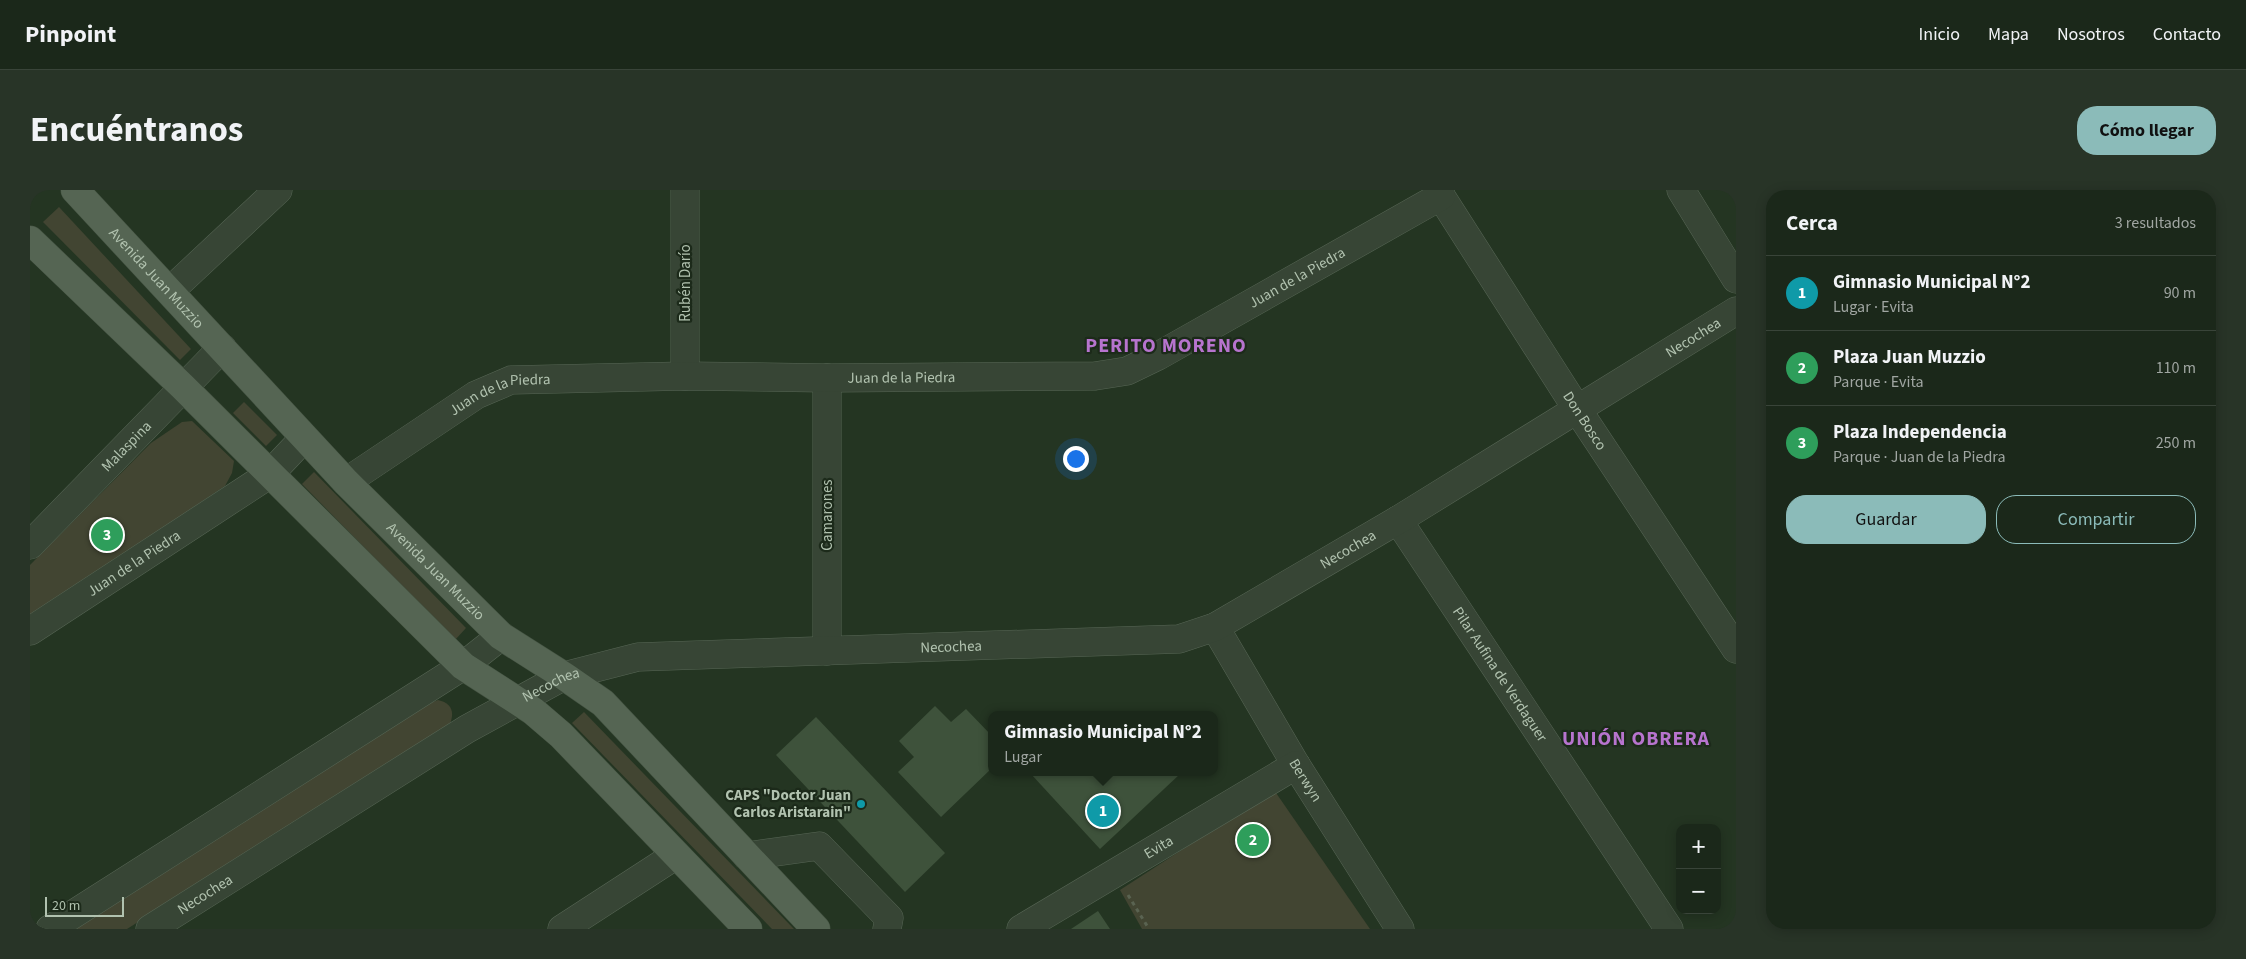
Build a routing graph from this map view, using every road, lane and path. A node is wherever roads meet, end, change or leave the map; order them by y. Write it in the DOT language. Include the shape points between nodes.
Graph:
graph roads {
  1 [pos="75,190"];
  2 [pos="278,190"];
  3 [pos="684,190"];
  4 [pos="1681,190"];
  5 [pos="1439,193"];
  6 [pos="30,240"];
  7 [pos="1736,279"];
  8 [pos="170,291"];
  9 [pos="1736,311"];
  10 [pos="222,348"];
  11 [pos="685,376"];
  12 [pos="827,378"];
  13 [pos="183,387"];
  14 [pos="1577,409"];
  15 [pos="304,438"];
  16 [pos="270,474"];
  17 [pos="346,482"];
  18 [pos="1398,520"];
  19 [pos="30,545"];
  20 [pos="1215,628"];
  21 [pos="30,631"];
  22 [pos="501,636"];
  23 [pos="1736,649"];
  24 [pos="827,651"];
  25 [pos="462,666"];
  26 [pos="564,676"];
  27 [pos="518,701"];
  28 [pos="1296,765"];
  29 [pos="676,855"];
  30 [pos="747,856"];
  31 [pos="1115,873"];
  32 [pos="50,929"];
  33 [pos="150,929"];
  34 [pos="562,929"];
  35 [pos="748,929"];
  36 [pos="816,929"];
  37 [pos="887,929"];
  38 [pos="1022,929"];
  39 [pos="1150,929"];
  40 [pos="1400,929"];
  41 [pos="1669,929"];
  1 -- 8 [label="main road, Avenida Juan Muzzio"];
  2 -- 8 [label="street"];
  3 -- 11 [label="street, Rubén Darío"];
  4 -- 7 [label="street"];
  5 -- 12 [label="street, Juan de la Piedra" via="1127,371 1095,376"];
  5 -- 14 [label="street, Don Bosco"];
  6 -- 13 [label="main road"];
  8 -- 10 [label="main road, Avenida Juan Muzzio"];
  9 -- 14 [label="street, Necochea"];
  10 -- 13 [label="street, Malaspina"];
  10 -- 15 [label="main road, Avenida Juan Muzzio"];
  11 -- 12 [label="street, Juan de la Piedra"];
  11 -- 17 [label="street, Juan de la Piedra" via="511,380 476,395"];
  12 -- 24 [label="street, Camarones"];
  13 -- 16 [label="main road"];
  13 -- 19 [label="street, Malaspina"];
  14 -- 18 [label="street, Necochea"];
  14 -- 23 [label="street, Don Bosco"];
  15 -- 16 [label="street, Juan de la Piedra"];
  15 -- 17 [label="main road, Avenida Juan Muzzio"];
  16 -- 21 [label="street, Juan de la Piedra"];
  16 -- 25 [label="main road"];
  17 -- 22 [label="main road, Avenida Juan Muzzio"];
  18 -- 20 [label="street, Necochea"];
  18 -- 41 [label="street, Pilar Aufina de Verdaguer"];
  20 -- 24 [label="street, Necochea" via="1179,639"];
  20 -- 28 [label="street, Berwyn"];
  22 -- 25 [label="street"];
  22 -- 26 [label="main road, Avenida Juan Muzzio"];
  24 -- 26 [label="street, Necochea" via="638,657"];
  25 -- 27 [label="main road"];
  25 -- 32 [label="street"];
  26 -- 27 [label="street, Necochea"];
  26 -- 30 [label="main road, Avenida Juan Muzzio" via="603,703"];
  27 -- 29 [label="main road" via="534,710 561,735"];
  27 -- 33 [label="street, Necochea" via="467,729"];
  28 -- 31 [label="street, Evita"];
  28 -- 40 [label="street, Berwyn"];
  29 -- 34 [label="street"];
  29 -- 35 [label="main road"];
  30 -- 36 [label="main road, Avenida Juan Muzzio"];
  30 -- 37 [label="street" via="819,846 890,918"];
  31 -- 38 [label="street, Evita"];
  31 -- 39 [label="path"];
}
